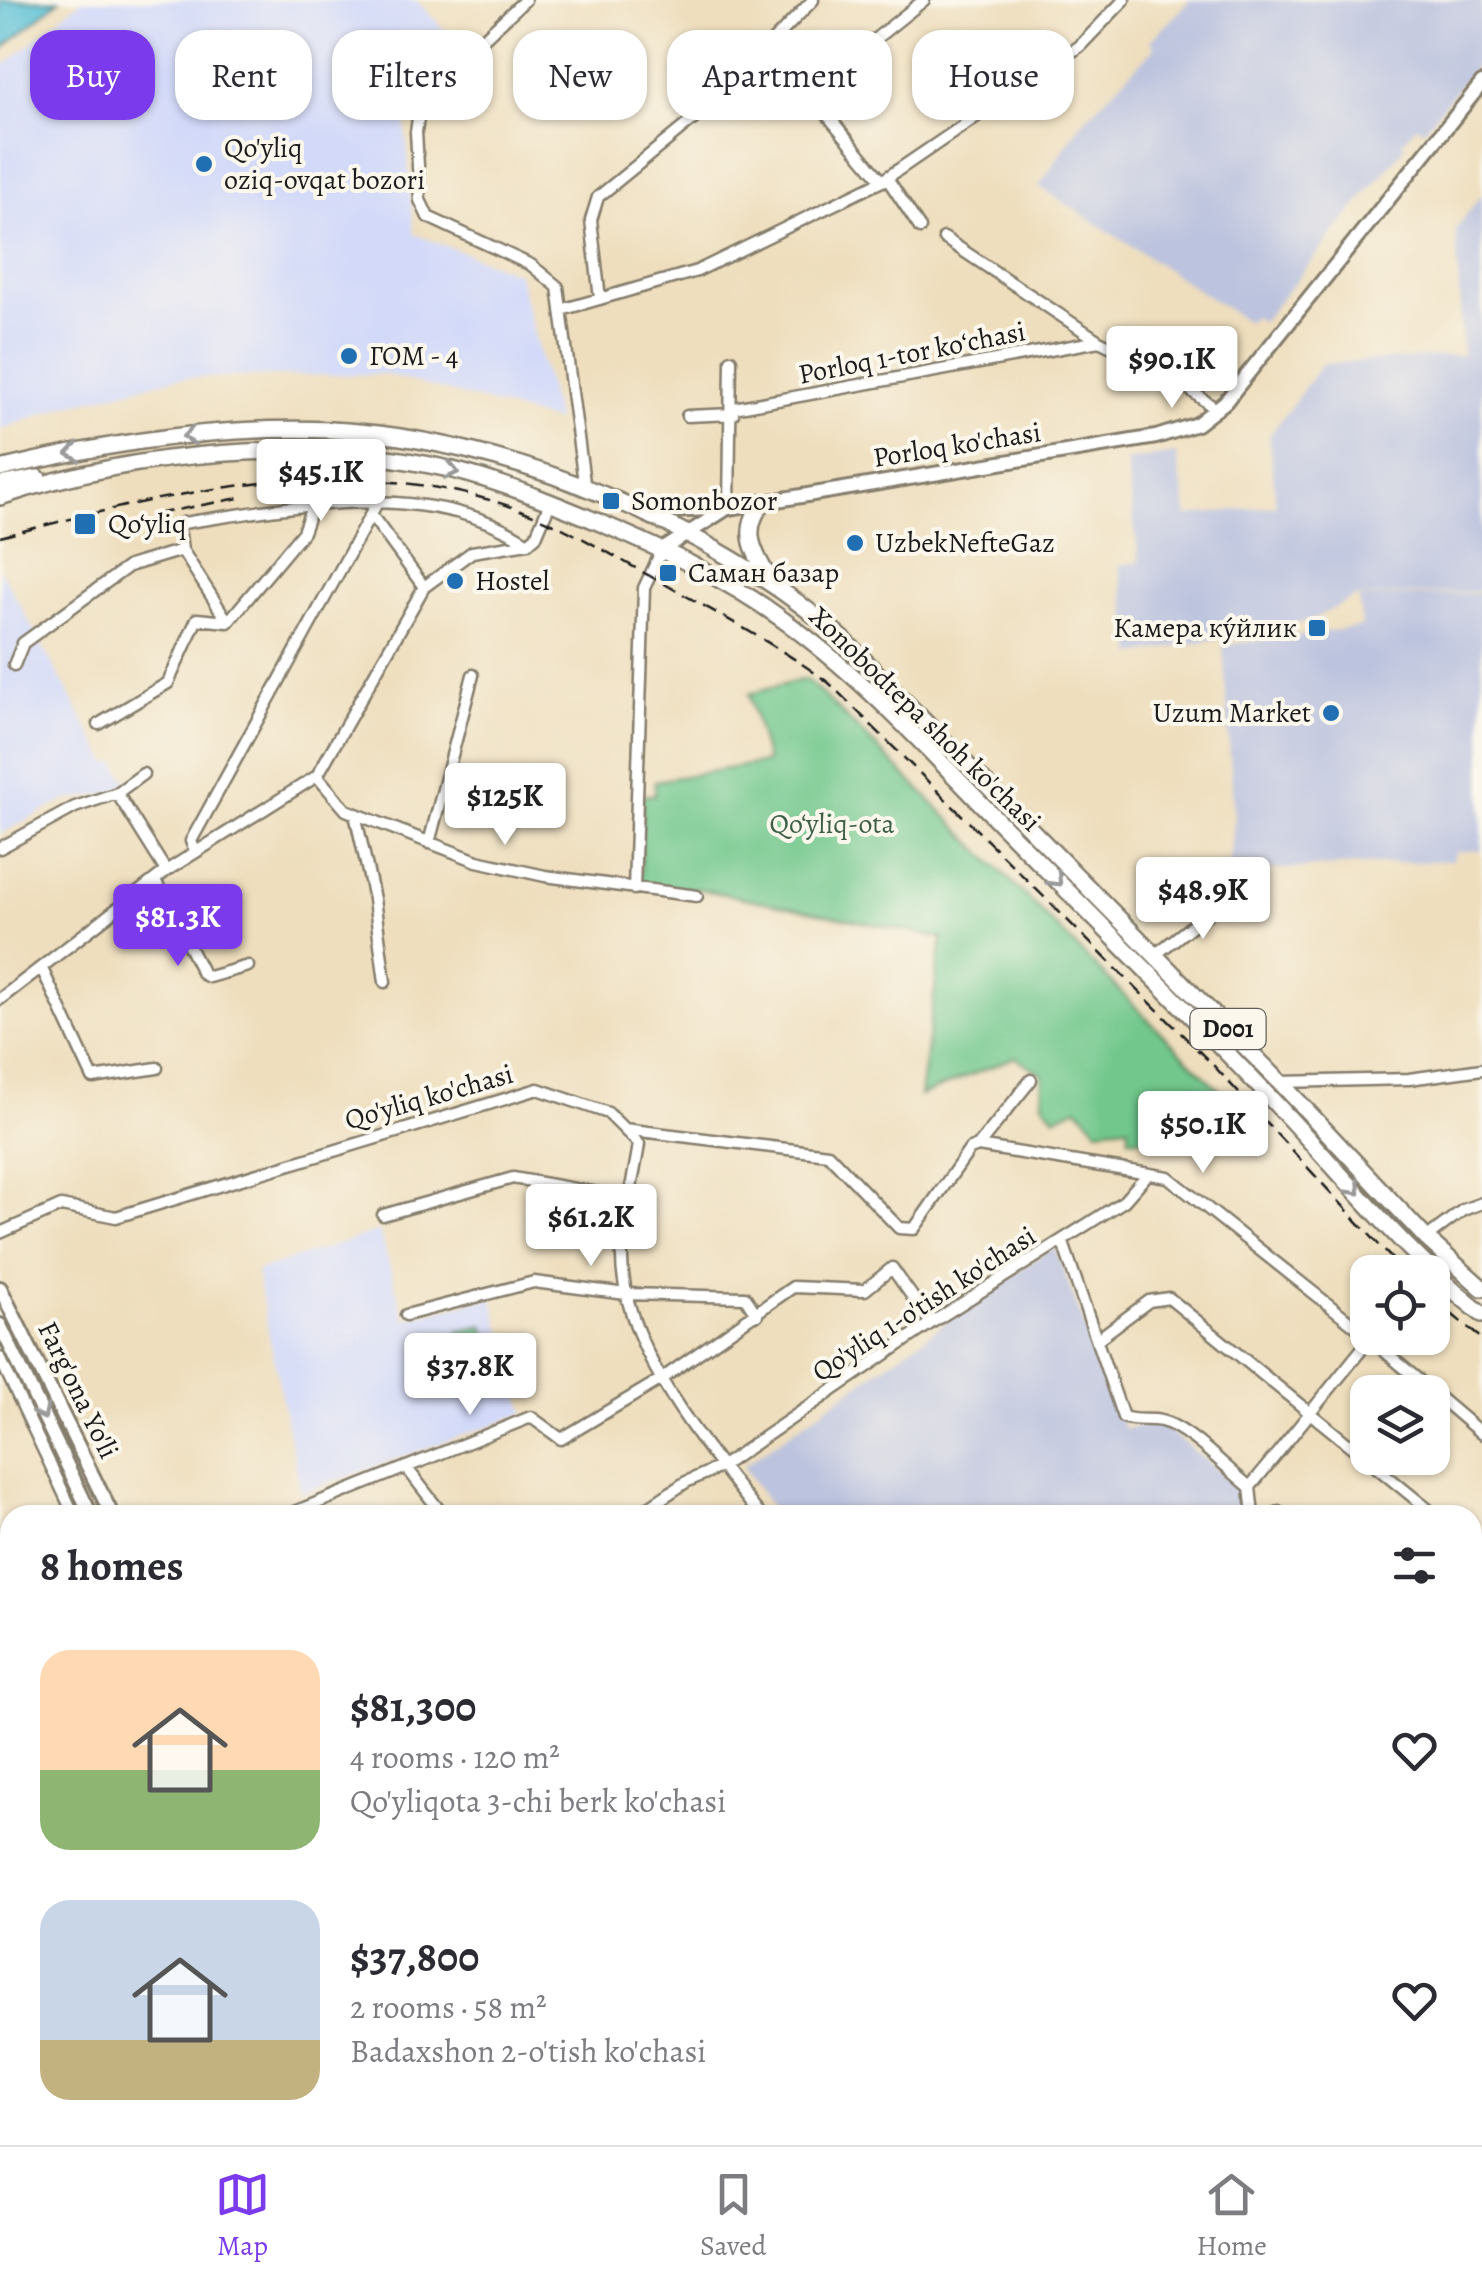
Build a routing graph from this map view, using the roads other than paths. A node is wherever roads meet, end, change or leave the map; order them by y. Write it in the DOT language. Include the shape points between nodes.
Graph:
graph roads {
  1 [pos="525,0"];
  2 [pos="813,0"];
  3 [pos="903,0"];
  4 [pos="924,0"];
  5 [pos="1124,0"];
  6 [pos="911,10"];
  7 [pos="1482,83"];
  8 [pos="885,179"];
  9 [pos="920,228"];
  10 [pos="944,238"];
  11 [pos="600,299"];
  12 [pos="561,310"];
  13 [pos="1100,341"];
  14 [pos="732,360"];
  15 [pos="1218,410"];
  16 [pos="733,411"];
  17 [pos="688,416"];
  18 [pos="0,469"];
  19 [pos="112,470"];
  20 [pos="0,485"];
  21 [pos="585,491"];
  22 [pos="0,497"];
  23 [pos="764,502"];
  24 [pos="377,503"];
  25 [pos="550,503"];
  26 [pos="313,504"];
  27 [pos="728,508"];
  28 [pos="638,512"];
  29 [pos="372,516"];
  30 [pos="689,535"];
  31 [pos="528,542"];
  32 [pos="182,550"];
  33 [pos="662,550"];
  34 [pos="772,581"];
  35 [pos="424,587"];
  36 [pos="228,622"];
  37 [pos="14,665"];
  38 [pos="473,675"];
  39 [pos="99,724"];
  40 [pos="143,774"];
  41 [pos="318,776"];
  42 [pos="118,793"];
  43 [pos="355,814"];
  44 [pos="429,843"];
  45 [pos="0,848"];
  46 [pos="195,851"];
  47 [pos="166,871"];
  48 [pos="155,880"];
  49 [pos="634,889"];
  50 [pos="697,896"];
  51 [pos="1227,898"];
  52 [pos="1155,955"];
  53 [pos="248,966"];
  54 [pos="1142,967"];
  55 [pos="42,969"];
  56 [pos="385,982"];
  57 [pos="0,999"];
  58 [pos="157,1068"];
  59 [pos="1482,1069"];
  60 [pos="1031,1080"];
  61 [pos="1280,1082"];
  62 [pos="624,1129"];
  63 [pos="981,1141"];
  64 [pos="1146,1176"];
  65 [pos="631,1199"];
  66 [pos="1482,1203"];
  67 [pos="384,1215"];
  68 [pos="0,1233"];
  69 [pos="1426,1238"];
  70 [pos="1062,1240"];
  71 [pos="0,1288"];
  72 [pos="1482,1288"];
  73 [pos="626,1294"];
  74 [pos="1482,1314"];
  75 [pos="406,1315"];
  76 [pos="757,1316"];
  77 [pos="1350,1322"];
  78 [pos="931,1323"];
  79 [pos="0,1325"];
  80 [pos="1098,1340"];
  81 [pos="1356,1355"];
  82 [pos="1389,1355"];
  83 [pos="0,1358"];
  84 [pos="660,1380"];
  85 [pos="1312,1413"];
  86 [pos="1482,1434"];
  87 [pos="406,1466"];
  88 [pos="722,1466"];
  89 [pos="1250,1488"];
  90 [pos="69,1505"];
  91 [pos="86,1505"];
  92 [pos="107,1505"];
  93 [pos="311,1505"];
  94 [pos="435,1505"];
  95 [pos="652,1505"];
  96 [pos="752,1505"];
  97 [pos="1253,1505"];
  98 [pos="1417,1505"];
  1 -- 12 [label="street" via="430,90 417,115 421,209 544,273 558,287"];
  2 -- 11 [label="street" via="712,104 594,202"];
  3 -- 6 [label="street"];
  4 -- 6 [label="street"];
  5 -- 8 [label="street" via="1080,46"];
  6 -- 8 [label="street" via="814,99"];
  7 -- 15 [label="main road, Porloq ko'chasi"];
  8 -- 9 [label="street"];
  8 -- 11 [label="street" via="697,271"];
  10 -- 13 [label="street, Porloq 1-tor koʻchasi"];
  11 -- 12 [label="street"];
  12 -- 21 [label="street"];
  13 -- 15 [label="street, Porloq 1-tor koʻchasi" via="1169,374"];
  13 -- 16 [label="street, Porloq 1-tor koʻchasi"];
  14 -- 16 [label="street"];
  15 -- 23 [label="main road, Porloq ko'chasi" via="1156,438"];
  16 -- 17 [label="street, Porloq 1-tor koʻchasi"];
  16 -- 27 [label="street"];
  21 -- 18 [label="highway, Xonobodtepa shoh ko'chasi / D001, one-way" via="452,449 335,430 192,436"];
  19 -- 20 [label="highway"];
  19 -- 22 [label="highway, Xonobodtepa shoh ko'chasi / D001"];
  19 -- 25 [label="highway, Xonobodtepa shoh ko'chasi / D001, one-way" via="258,453 364,456 448,469"];
  21 -- 28 [label="highway, Xonobodtepa shoh ko'chasi / D001"];
  23 -- 27 [label="main road, Porloq ko'chasi"];
  23 -- 34 [label="highway" via="750,537"];
  24 -- 26 [label="street"];
  24 -- 29 [label="street"];
  24 -- 31 [label="street" via="442,510 502,526"];
  25 -- 31 [label="street"];
  25 -- 33 [label="highway, Xonobodtepa shoh ko'chasi / D001"];
  26 -- 32 [label="street" via="183,523"];
  26 -- 36 [label="street" via="303,532"];
  27 -- 28 [label="main road, Porloq ko'chasi"];
  27 -- 30 [label="main road"];
  28 -- 30 [label="highway, Xonobodtepa shoh ko'chasi / D001"];
  29 -- 35 [label="street"];
  29 -- 46 [label="street" via="204,812 191,841"];
  30 -- 33 [label="main road"];
  30 -- 34 [label="highway, Xonobodtepa shoh ko'chasi / D001"];
  31 -- 35 [label="street" via="472,552"];
  32 -- 36 [label="street"];
  32 -- 37 [label="street" via="128,566 23,643"];
  33 -- 49 [label="street" via="644,588"];
  33 -- 54 [label="highway, Xonobodtepa shoh ko'chasi / D001, one-way" via="751,597 842,667"];
  34 -- 52 [label="highway, Xonobodtepa shoh ko'chasi / D001" via="844,639"];
  35 -- 41 [label="street"];
  36 -- 39 [label="street" via="198,619 168,682"];
  38 -- 44 [label="street"];
  40 -- 42 [label="street"];
  41 -- 43 [label="street"];
  41 -- 46 [label="street"];
  42 -- 45 [label="street" via="75,807"];
  42 -- 47 [label="street"];
  43 -- 44 [label="street"];
  43 -- 56 [label="street"];
  44 -- 49 [label="street" via="503,868"];
  46 -- 47 [label="street"];
  47 -- 48 [label="street"];
  48 -- 53 [label="street" via="203,974"];
  48 -- 55 [label="street"];
  49 -- 50 [label="street"];
  51 -- 52 [label="street"];
  52 -- 54 [label="highway"];
  52 -- 61 [label="highway, Xonobodtepa shoh ko'chasi / D001"];
  54 -- 74 [label="highway, Xonobodtepa shoh ko'chasi / D001, one-way" via="1421,1261"];
  55 -- 57 [label="street"];
  55 -- 58 [label="street" via="94,1078"];
  59 -- 61 [label="street" via="1410,1080"];
  60 -- 63 [label="street, Qo'yliq ko'chasi"];
  61 -- 69 [label="highway, Xonobodtepa shoh ko'chasi / D001"];
  62 -- 63 [label="street, Qo'yliq ko'chasi" via="828,1154 900,1228 914,1229"];
  62 -- 65 [label="street" via="639,1144"];
  62 -- 68 [label="street, Qo'yliq ko'chasi" via="608,1113 538,1089 116,1217 61,1206"];
  63 -- 64 [label="street"];
  64 -- 70 [label="street, Qo'yliq 1-o'tish ko'chasi" via="1124,1201"];
  64 -- 77 [label="street" via="1168,1177 1190,1190"];
  65 -- 67 [label="street" via="513,1178"];
  65 -- 73 [label="street" via="622,1252"];
  66 -- 69 [label="street"];
  69 -- 72 [label="highway, Xonobodtepa shoh ko'chasi / D001"];
  70 -- 78 [label="street, Qo'yliq 1-o'tish ko'chasi"];
  70 -- 80 [label="street"];
  71 -- 92 [label="main road, Farg'ona Yo'li"];
  73 -- 75 [label="street" via="534,1282"];
  73 -- 76 [label="street" via="744,1298"];
  73 -- 84 [label="street"];
  76 -- 78 [label="street" via="793,1288 866,1290 892,1268"];
  76 -- 84 [label="street"];
  78 -- 88 [label="street, Qo'yliq 1-o'tish ko'chasi"];
  79 -- 91 [label="main road, Farg'ona Yo'li, one-way"];
  80 -- 85 [label="street" via="1149,1301 1169,1298"];
  80 -- 89 [label="street" via="1123,1417 1171,1426"];
  81 -- 85 [label="street"];
  82 -- 86 [label="street"];
  83 -- 90 [label="street"];
  84 -- 87 [label="street" via="561,1439 531,1417"];
  84 -- 88 [label="street"];
  85 -- 89 [label="street"];
  85 -- 98 [label="street"];
  87 -- 93 [label="street"];
  87 -- 94 [label="street"];
  88 -- 95 [label="street, Qo'yliq 1-o'tish ko'chasi"];
  88 -- 96 [label="street"];
  89 -- 97 [label="street"];
}
